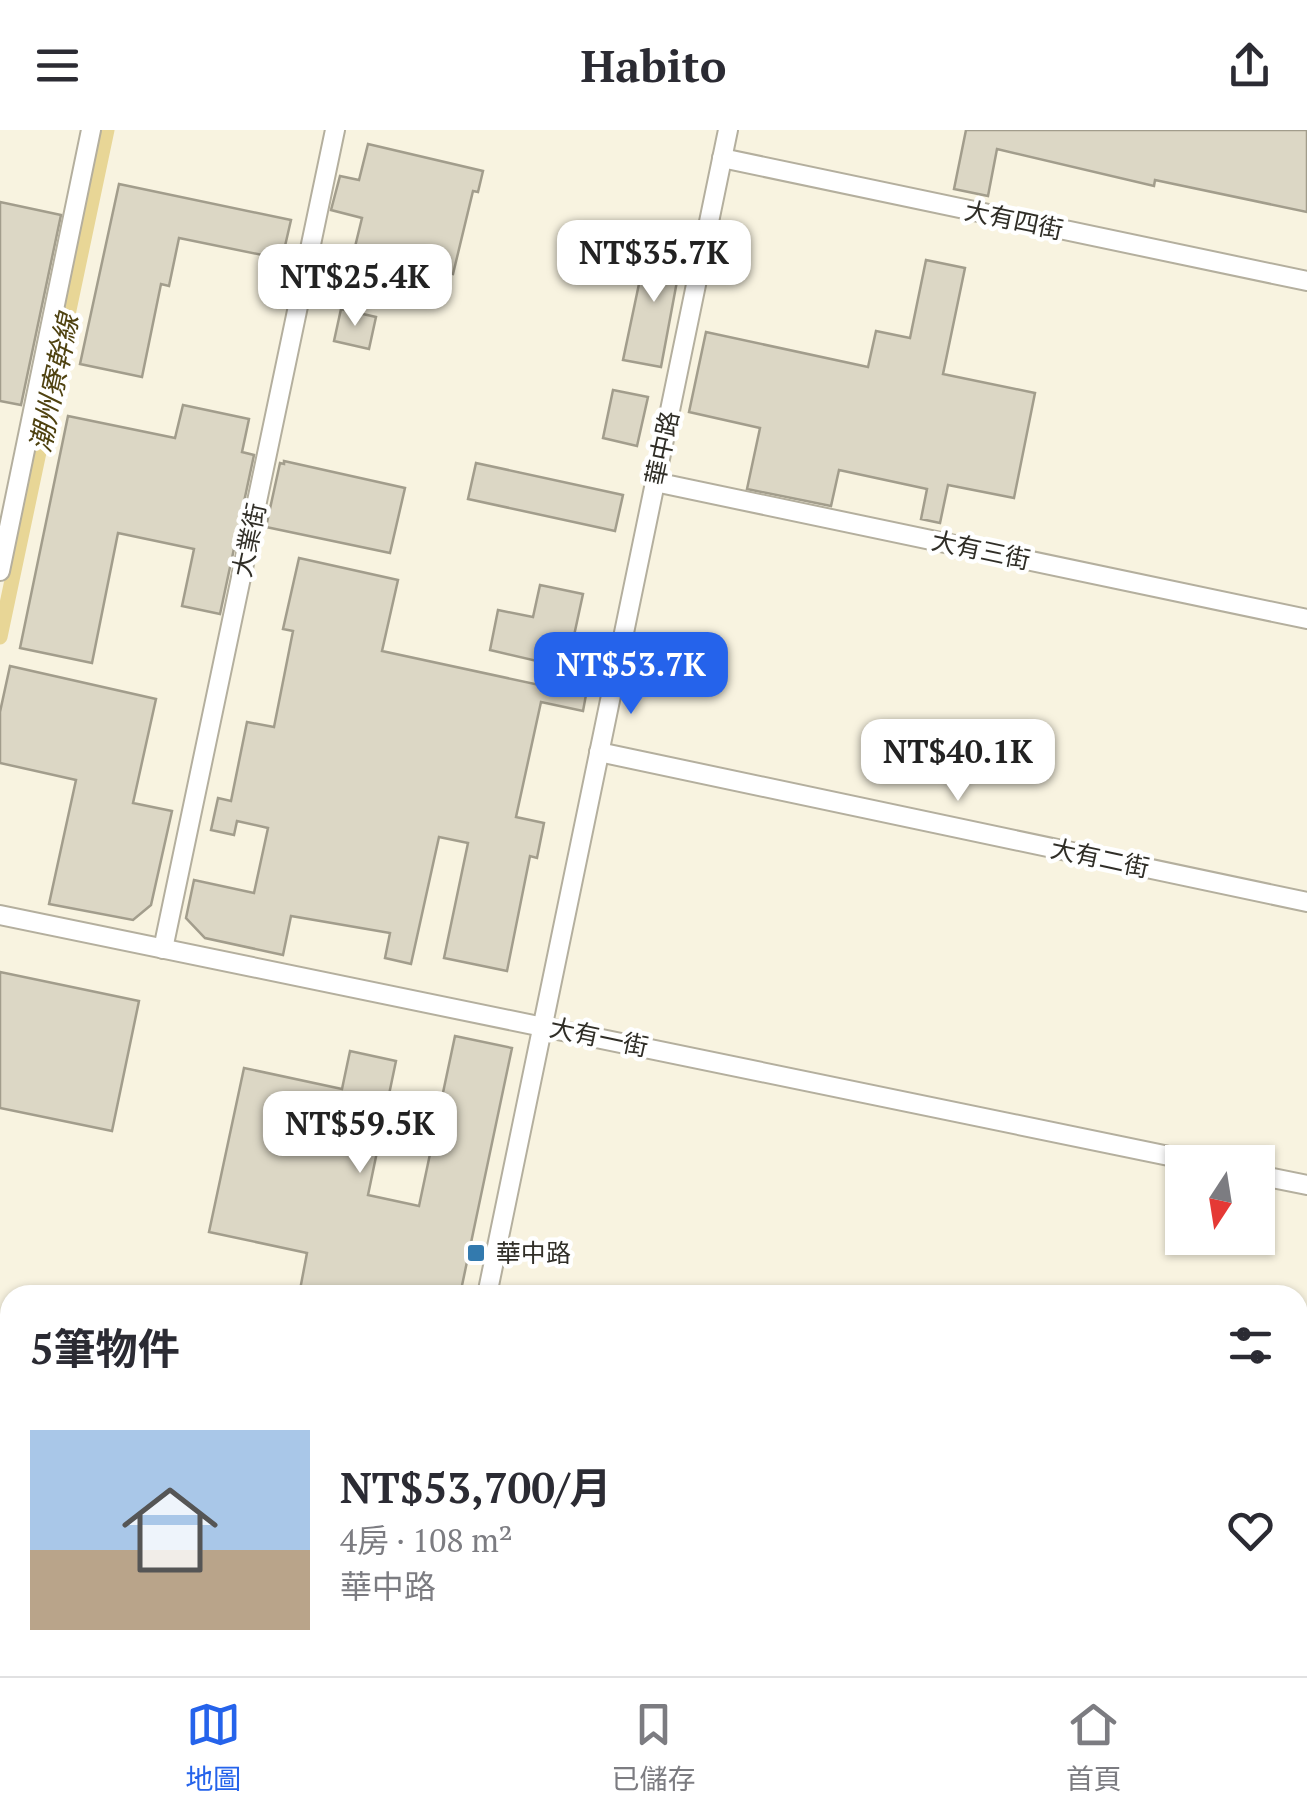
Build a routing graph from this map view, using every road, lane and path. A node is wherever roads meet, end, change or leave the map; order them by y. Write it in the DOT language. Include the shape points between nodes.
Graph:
graph roads {
  1 [pos="91,130"];
  2 [pos="336,130"];
  3 [pos="728,130"];
  4 [pos="722,158"];
  5 [pos="1307,281"];
  6 [pos="655,482"];
  7 [pos="0,572"];
  8 [pos="1307,620"];
  9 [pos="599,752"];
  10 [pos="1307,902"];
  11 [pos="0,914"];
  12 [pos="163,949"];
  13 [pos="543,1025"];
  14 [pos="1165,1155"];
  15 [pos="1275,1179"];
  16 [pos="1307,1186"];
  17 [pos="489,1285"];
  1 -- 7 [label="street"];
  2 -- 12 [label="street, 大業街"];
  3 -- 4 [label="street, 華中路"];
  4 -- 5 [label="street, 大有四街"];
  4 -- 6 [label="street, 華中路"];
  6 -- 8 [label="street, 大有三街"];
  6 -- 9 [label="street, 華中路"];
  9 -- 10 [label="street, 大有二街"];
  9 -- 13 [label="street, 華中路"];
  11 -- 12 [label="street, 大有一街"];
  12 -- 13 [label="street, 大有一街"];
  13 -- 14 [label="street, 大有一街"];
  13 -- 17 [label="street, 華中路"];
  15 -- 16 [label="street"];
}
